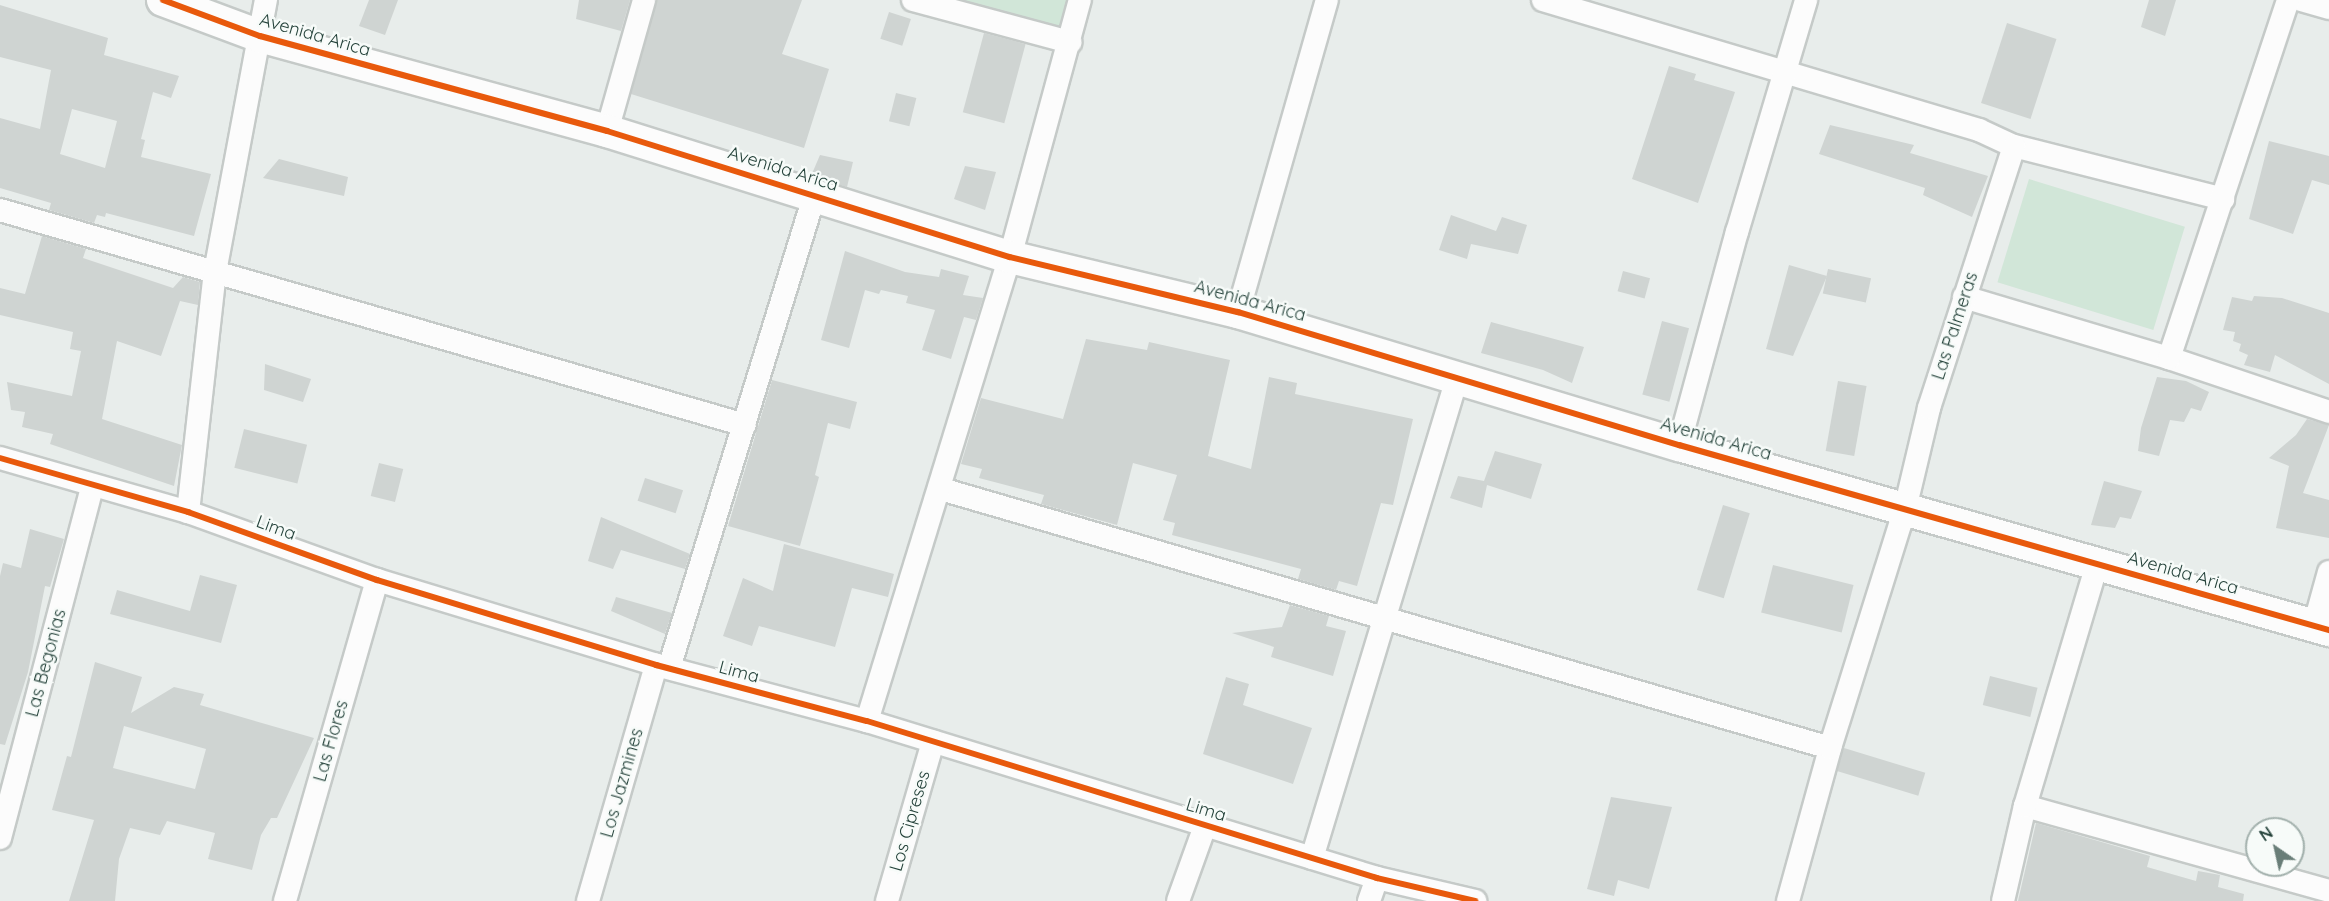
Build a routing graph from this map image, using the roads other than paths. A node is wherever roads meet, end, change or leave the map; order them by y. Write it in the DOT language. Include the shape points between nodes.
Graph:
graph roads {
  1 [pos="163,0"];
  2 [pos="266,0"];
  3 [pos="644,0"];
  4 [pos="913,0"];
  5 [pos="1080,0"];
  6 [pos="1327,0"];
  7 [pos="1543,0"];
  8 [pos="1806,0"];
  9 [pos="2288,0"];
  10 [pos="2301,0"];
  11 [pos="2329,8"];
  12 [pos="261,36"];
  13 [pos="1070,42"];
  14 [pos="1785,72"];
  15 [pos="607,130"];
  16 [pos="2014,146"];
  17 [pos="814,194"];
  18 [pos="2223,200"];
  19 [pos="0,210"];
  20 [pos="1010,257"];
  21 [pos="215,272"];
  22 [pos="1964,297"];
  23 [pos="1238,312"];
  24 [pos="2169,358"];
  25 [pos="1458,375"];
  26 [pos="2329,412"];
  27 [pos="745,425"];
  28 [pos="1679,445"];
  29 [pos="0,458"];
  30 [pos="92,488"];
  31 [pos="941,489"];
  32 [pos="1905,509"];
  33 [pos="188,512"];
  34 [pos="2097,565"];
  35 [pos="2329,572"];
  36 [pos="377,580"];
  37 [pos="1384,618"];
  38 [pos="2321,628"];
  39 [pos="663,667"];
  40 [pos="867,722"];
  41 [pos="933,742"];
  42 [pos="1830,748"];
  43 [pos="2025,806"];
  44 [pos="1205,826"];
  45 [pos="0,838"];
  46 [pos="1312,858"];
  47 [pos="1377,879"];
  48 [pos="2329,891"];
  49 [pos="285,901"];
  50 [pos="588,901"];
  51 [pos="888,901"];
  52 [pos="1178,901"];
  53 [pos="1369,901"];
  54 [pos="1475,901"];
  55 [pos="1788,901"];
  56 [pos="2002,901"];
  1 -- 12 [label="street, Avenida Arica"];
  2 -- 12 [label="street"];
  3 -- 15 [label="street"];
  4 -- 13 [label="street"];
  5 -- 13 [label="street"];
  6 -- 23 [label="street"];
  7 -- 14 [label="street"];
  8 -- 14 [label="street"];
  9 -- 18 [label="street"];
  10 -- 11 [label="street"];
  12 -- 15 [label="street, Avenida Arica"];
  12 -- 21 [label="street"];
  13 -- 20 [label="street"];
  14 -- 16 [label="street" via="1979,130"];
  14 -- 28 [label="street"];
  15 -- 17 [label="street, Avenida Arica"];
  16 -- 18 [label="street"];
  16 -- 22 [label="street, Las Palmeras"];
  17 -- 20 [label="street, Avenida Arica"];
  17 -- 27 [label="street, Los Jazmines"];
  18 -- 24 [label="street"];
  19 -- 21 [label="street"];
  20 -- 23 [label="street, Avenida Arica"];
  20 -- 31 [label="street"];
  21 -- 27 [label="street"];
  21 -- 33 [label="street"];
  22 -- 24 [label="street"];
  22 -- 32 [label="street, Las Palmeras" via="1929,408"];
  23 -- 25 [label="street, Avenida Arica"];
  24 -- 26 [label="street"];
  25 -- 28 [label="street, Avenida Arica"];
  25 -- 37 [label="street"];
  27 -- 39 [label="street, Los Jazmines"];
  28 -- 32 [label="street, Avenida Arica"];
  29 -- 30 [label="street, Lima"];
  30 -- 33 [label="street, Lima"];
  30 -- 45 [label="street, Las Begonias"];
  31 -- 37 [label="street"];
  31 -- 40 [label="street"];
  32 -- 34 [label="street, Avenida Arica"];
  32 -- 42 [label="street, Las Palmeras"];
  33 -- 36 [label="street, Lima"];
  34 -- 38 [label="street, Avenida Arica"];
  34 -- 43 [label="street"];
  35 -- 38 [label="street"];
  36 -- 39 [label="street, Lima"];
  36 -- 49 [label="street, Las Flores"];
  37 -- 42 [label="street"];
  37 -- 46 [label="street"];
  39 -- 40 [label="street, Lima"];
  39 -- 50 [label="street, Los Jazmines"];
  40 -- 41 [label="street, Lima"];
  41 -- 44 [label="street, Lima"];
  41 -- 51 [label="street, Los Cipreses"];
  42 -- 55 [label="street, Las Palmeras"];
  43 -- 48 [label="street"];
  43 -- 56 [label="street"];
  44 -- 46 [label="street, Lima"];
  44 -- 52 [label="street"];
  46 -- 47 [label="street, Lima"];
  47 -- 53 [label="street"];
  47 -- 54 [label="street, Lima"];
}
